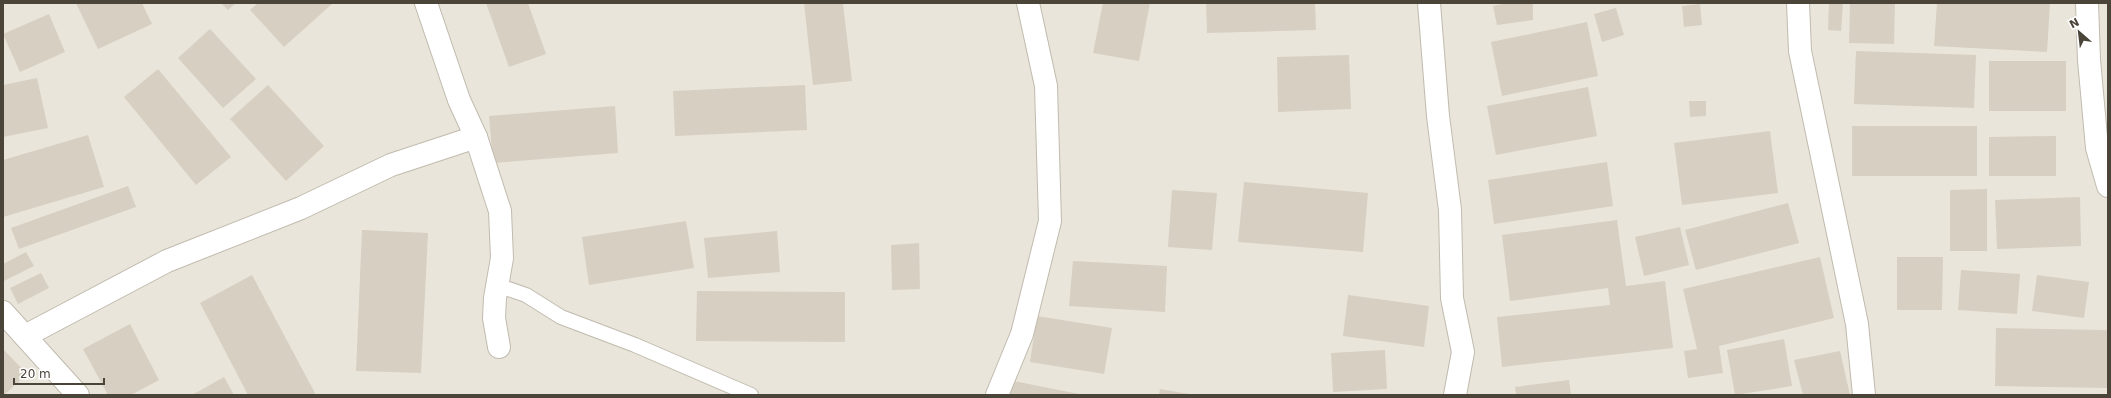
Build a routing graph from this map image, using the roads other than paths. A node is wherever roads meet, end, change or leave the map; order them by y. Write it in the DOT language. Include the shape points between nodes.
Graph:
graph roads {
  1 [pos="426,3"];
  2 [pos="1028,3"];
  3 [pos="1429,3"];
  4 [pos="1798,3"];
  5 [pos="2086,3"];
  6 [pos="476,137"];
  7 [pos="2108,186"];
  8 [pos="497,285"];
  9 [pos="3,312"];
  10 [pos="25,336"];
  11 [pos="499,347"];
  12 [pos="78,395"];
  13 [pos="752,395"];
  14 [pos="997,395"];
  15 [pos="1455,395"];
  16 [pos="1864,395"];
  1 -- 6 [label="street" via="459,100"];
  2 -- 14 [label="street" via="1046,86 1050,221 1022,334"];
  3 -- 15 [label="street" via="1438,116 1450,210 1452,298 1463,352"];
  4 -- 16 [label="street" via="1800,51 1857,324"];
  5 -- 7 [label="street" via="2097,148"];
  6 -- 8 [label="street" via="500,211 502,258"];
  6 -- 10 [label="street" via="391,165 301,208 167,261"];
  8 -- 11 [label="street" via="494,318"];
  8 -- 13 [label="lane" via="526,295 560,317 635,345"];
  9 -- 10 [label="street"];
  10 -- 12 [label="street"];
}
